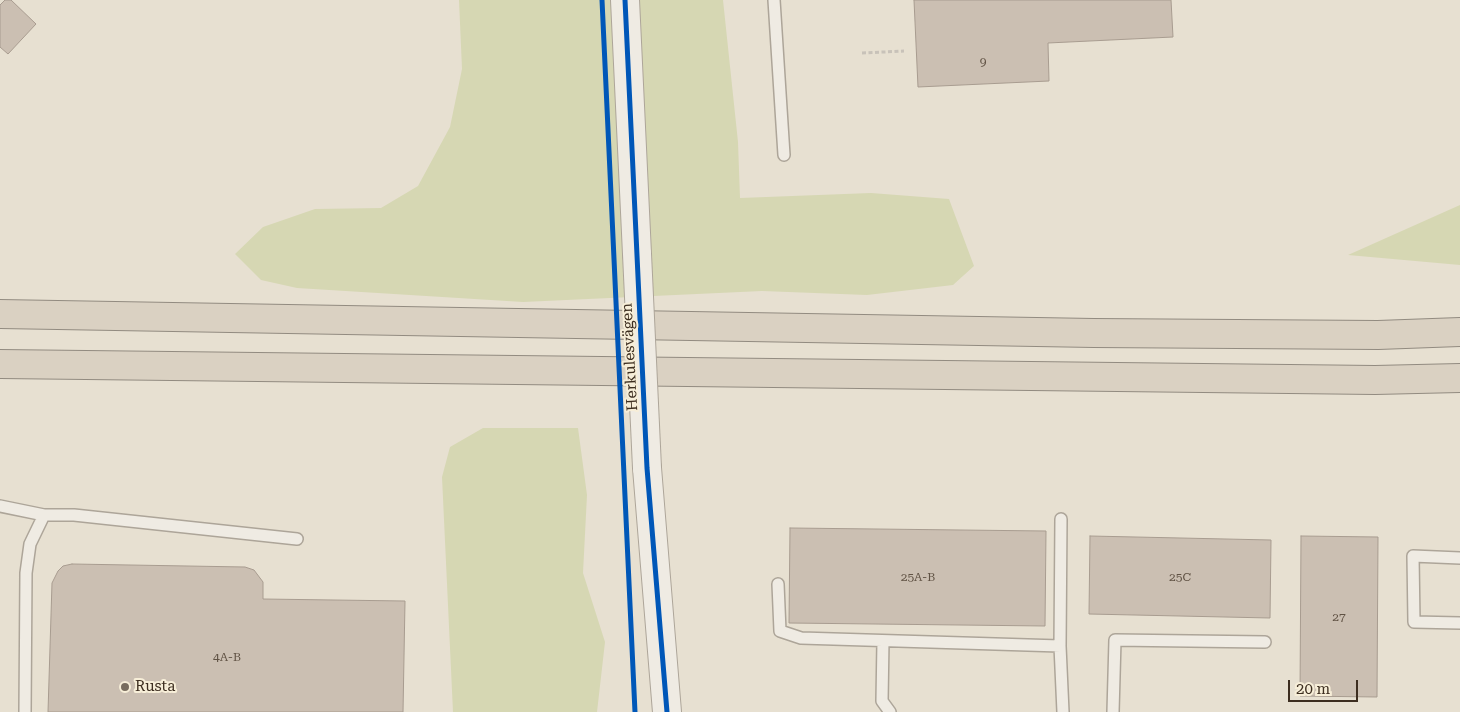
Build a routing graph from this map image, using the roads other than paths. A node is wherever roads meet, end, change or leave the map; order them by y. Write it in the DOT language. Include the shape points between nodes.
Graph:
graph roads {
  1 [pos="625,0"];
  2 [pos="774,0"];
  3 [pos="784,155"];
  4 [pos="0,314"];
  5 [pos="1460,332"];
  6 [pos="0,364"];
  7 [pos="1460,378"];
  8 [pos="0,506"];
  9 [pos="44,515"];
  10 [pos="1060,519"];
  11 [pos="298,539"];
  12 [pos="1460,558"];
  13 [pos="778,584"];
  14 [pos="1460,623"];
  15 [pos="883,641"];
  16 [pos="1265,642"];
  17 [pos="1060,646"];
  18 [pos="25,712"];
  19 [pos="667,712"];
  20 [pos="890,712"];
  21 [pos="1062,712"];
  22 [pos="1113,712"];
  1 -- 19 [label="street, Herkulesvägen, bridge" via="647,468"];
  2 -- 3 [label="lane"];
  4 -- 5 [label="highway" via="1113,333 1378,335"];
  6 -- 7 [label="highway" via="1375,380"];
  8 -- 9 [label="lane"];
  9 -- 11 [label="lane" via="74,515"];
  9 -- 18 [label="lane" via="30,544 26,573"];
  10 -- 17 [label="lane"];
  12 -- 14 [label="lane" via="1412,556 1414,622"];
  13 -- 15 [label="lane" via="780,631 801,638"];
  15 -- 17 [label="lane"];
  15 -- 20 [label="lane" via="882,701"];
  16 -- 22 [label="lane" via="1115,640"];
  17 -- 21 [label="lane"];
}
